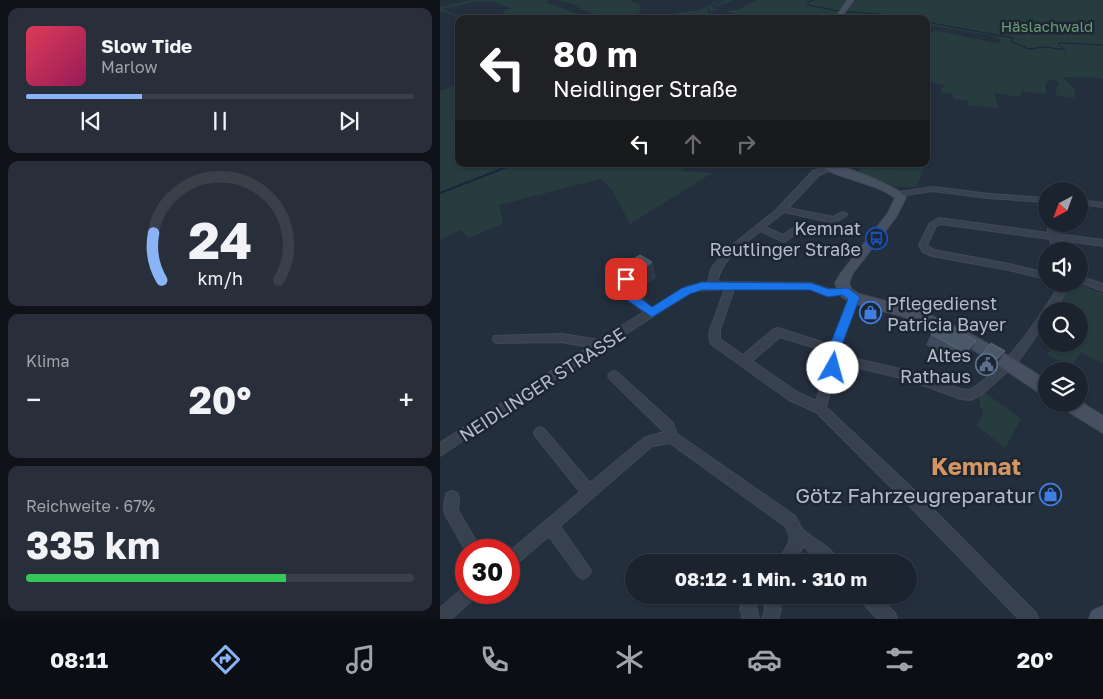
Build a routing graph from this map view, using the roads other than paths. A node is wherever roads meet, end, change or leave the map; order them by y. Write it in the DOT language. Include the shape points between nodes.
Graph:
graph roads {
  1 [pos="850,0"];
  2 [pos="841,14"];
  3 [pos="824,167"];
  4 [pos="832,167"];
  5 [pos="899,194"];
  6 [pos="1038,199"];
  7 [pos="1088,203"];
  8 [pos="1103,205"];
  9 [pos="783,209"];
  10 [pos="843,214"];
  11 [pos="760,228"];
  12 [pos="799,228"];
  13 [pos="1051,232"];
  14 [pos="1053,235"];
  15 [pos="1056,242"];
  16 [pos="1103,243"];
  17 [pos="627,274"];
  18 [pos="1038,274"];
  19 [pos="1088,283"];
  20 [pos="712,285"];
  21 [pos="730,286"];
  22 [pos="1103,288"];
  23 [pos="849,294"];
  24 [pos="652,313"];
  25 [pos="1038,325"];
  26 [pos="498,339"];
  27 [pos="601,345"];
  28 [pos="835,354"];
  29 [pos="744,361"];
  30 [pos="1009,363"];
  31 [pos="614,376"];
  32 [pos="1038,383"];
  33 [pos="820,408"];
  34 [pos="1083,412"];
  35 [pos="1103,425"];
  36 [pos="540,433"];
  37 [pos="672,437"];
  38 [pos="440,450"];
  39 [pos="589,492"];
  40 [pos="452,498"];
  41 [pos="551,526"];
  42 [pos="797,534"];
  43 [pos="468,539"];
  44 [pos="520,552"];
  45 [pos="792,554"];
  46 [pos="822,554"];
  47 [pos="584,571"];
  48 [pos="456,604"];
  49 [pos="749,604"];
  50 [pos="773,604"];
  51 [pos="874,604"];
  52 [pos="440,618"];
  53 [pos="751,619"];
  54 [pos="770,619"];
  55 [pos="889,619"];
  56 [pos="1030,619"];
  1 -- 2 [label="main road"];
  3 -- 9 [label="street"];
  4 -- 5 [label="main road"];
  5 -- 6 [label="street" via="933,189"];
  5 -- 23 [label="main road" via="898,207 843,278 842,283"];
  7 -- 8 [label="street"];
  9 -- 10 [label="street" via="834,220"];
  9 -- 11 [label="street"];
  11 -- 12 [label="street" via="784,239"];
  11 -- 20 [label="street" via="724,258 716,269"];
  13 -- 14 [label="street"];
  14 -- 15 [label="street"];
  14 -- 16 [label="street"];
  14 -- 18 [label="street" via="939,221 934,223 922,246 932,253"];
  17 -- 24 [label="street" via="630,296"];
  19 -- 22 [label="street"];
  20 -- 21 [label="street, NEIDLINGER STRASSE"];
  20 -- 24 [label="street, NEIDLINGER STRASSE" via="692,288"];
  21 -- 23 [label="street, NEIDLINGER STRASSE" via="811,286 828,293"];
  21 -- 29 [label="street" via="713,336 715,341"];
  23 -- 28 [label="street"];
  23 -- 30 [label="main road" via="940,325"];
  24 -- 27 [label="street, NEIDLINGER STRASSE"];
  25 -- 30 [label="street"];
  26 -- 27 [label="street" via="562,338"];
  27 -- 38 [label="street, NEIDLINGER STRASSE"];
  28 -- 29 [label="street" via="778,332"];
  28 -- 30 [label="street" via="967,395 977,392"];
  28 -- 33 [label="street"];
  29 -- 33 [label="street" via="791,395"];
  30 -- 32 [label="main road"];
  31 -- 37 [label="street" via="669,427"];
  33 -- 56 [label="street"];
  34 -- 35 [label="main road"];
  36 -- 39 [label="street"];
  37 -- 39 [label="street" via="648,442"];
  37 -- 42 [label="street" via="785,516"];
  39 -- 41 [label="street"];
  40 -- 43 [label="street" via="451,511"];
  41 -- 44 [label="street"];
  41 -- 47 [label="street"];
  42 -- 45 [label="street" via="796,548"];
  42 -- 46 [label="street"];
  48 -- 52 [label="street"];
  49 -- 53 [label="street"];
  50 -- 54 [label="street"];
  51 -- 55 [label="street"];
}
